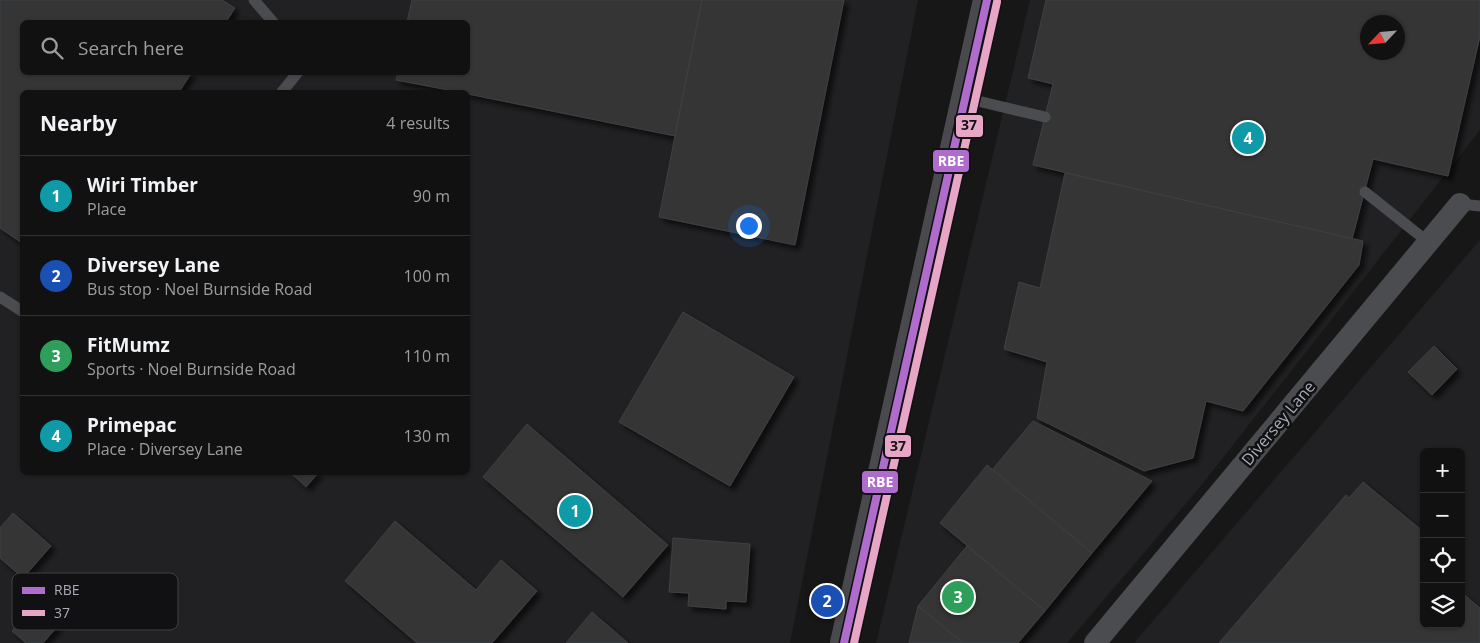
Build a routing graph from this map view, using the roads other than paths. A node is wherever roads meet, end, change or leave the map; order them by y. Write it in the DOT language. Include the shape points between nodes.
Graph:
graph roads {
  1 [pos="254,0"];
  2 [pos="987,0"];
  3 [pos="271,20"];
  4 [pos="296,75"];
  5 [pos="284,90"];
  6 [pos="965,98"];
  7 [pos="1044,117"];
  8 [pos="1364,192"];
  9 [pos="1470,205"];
  10 [pos="1428,242"];
  11 [pos="0,297"];
  12 [pos="20,310"];
  13 [pos="844,643"];
  14 [pos="1095,643"];
  1 -- 3 [label="lane"];
  2 -- 6 [label="main road"];
  4 -- 5 [label="lane"];
  6 -- 7 [label="lane"];
  6 -- 13 [label="main road"];
  8 -- 10 [label="lane"];
  9 -- 10 [label="street, Diversey Lane"];
  10 -- 14 [label="street, Diversey Lane"];
  11 -- 12 [label="lane"];
}
